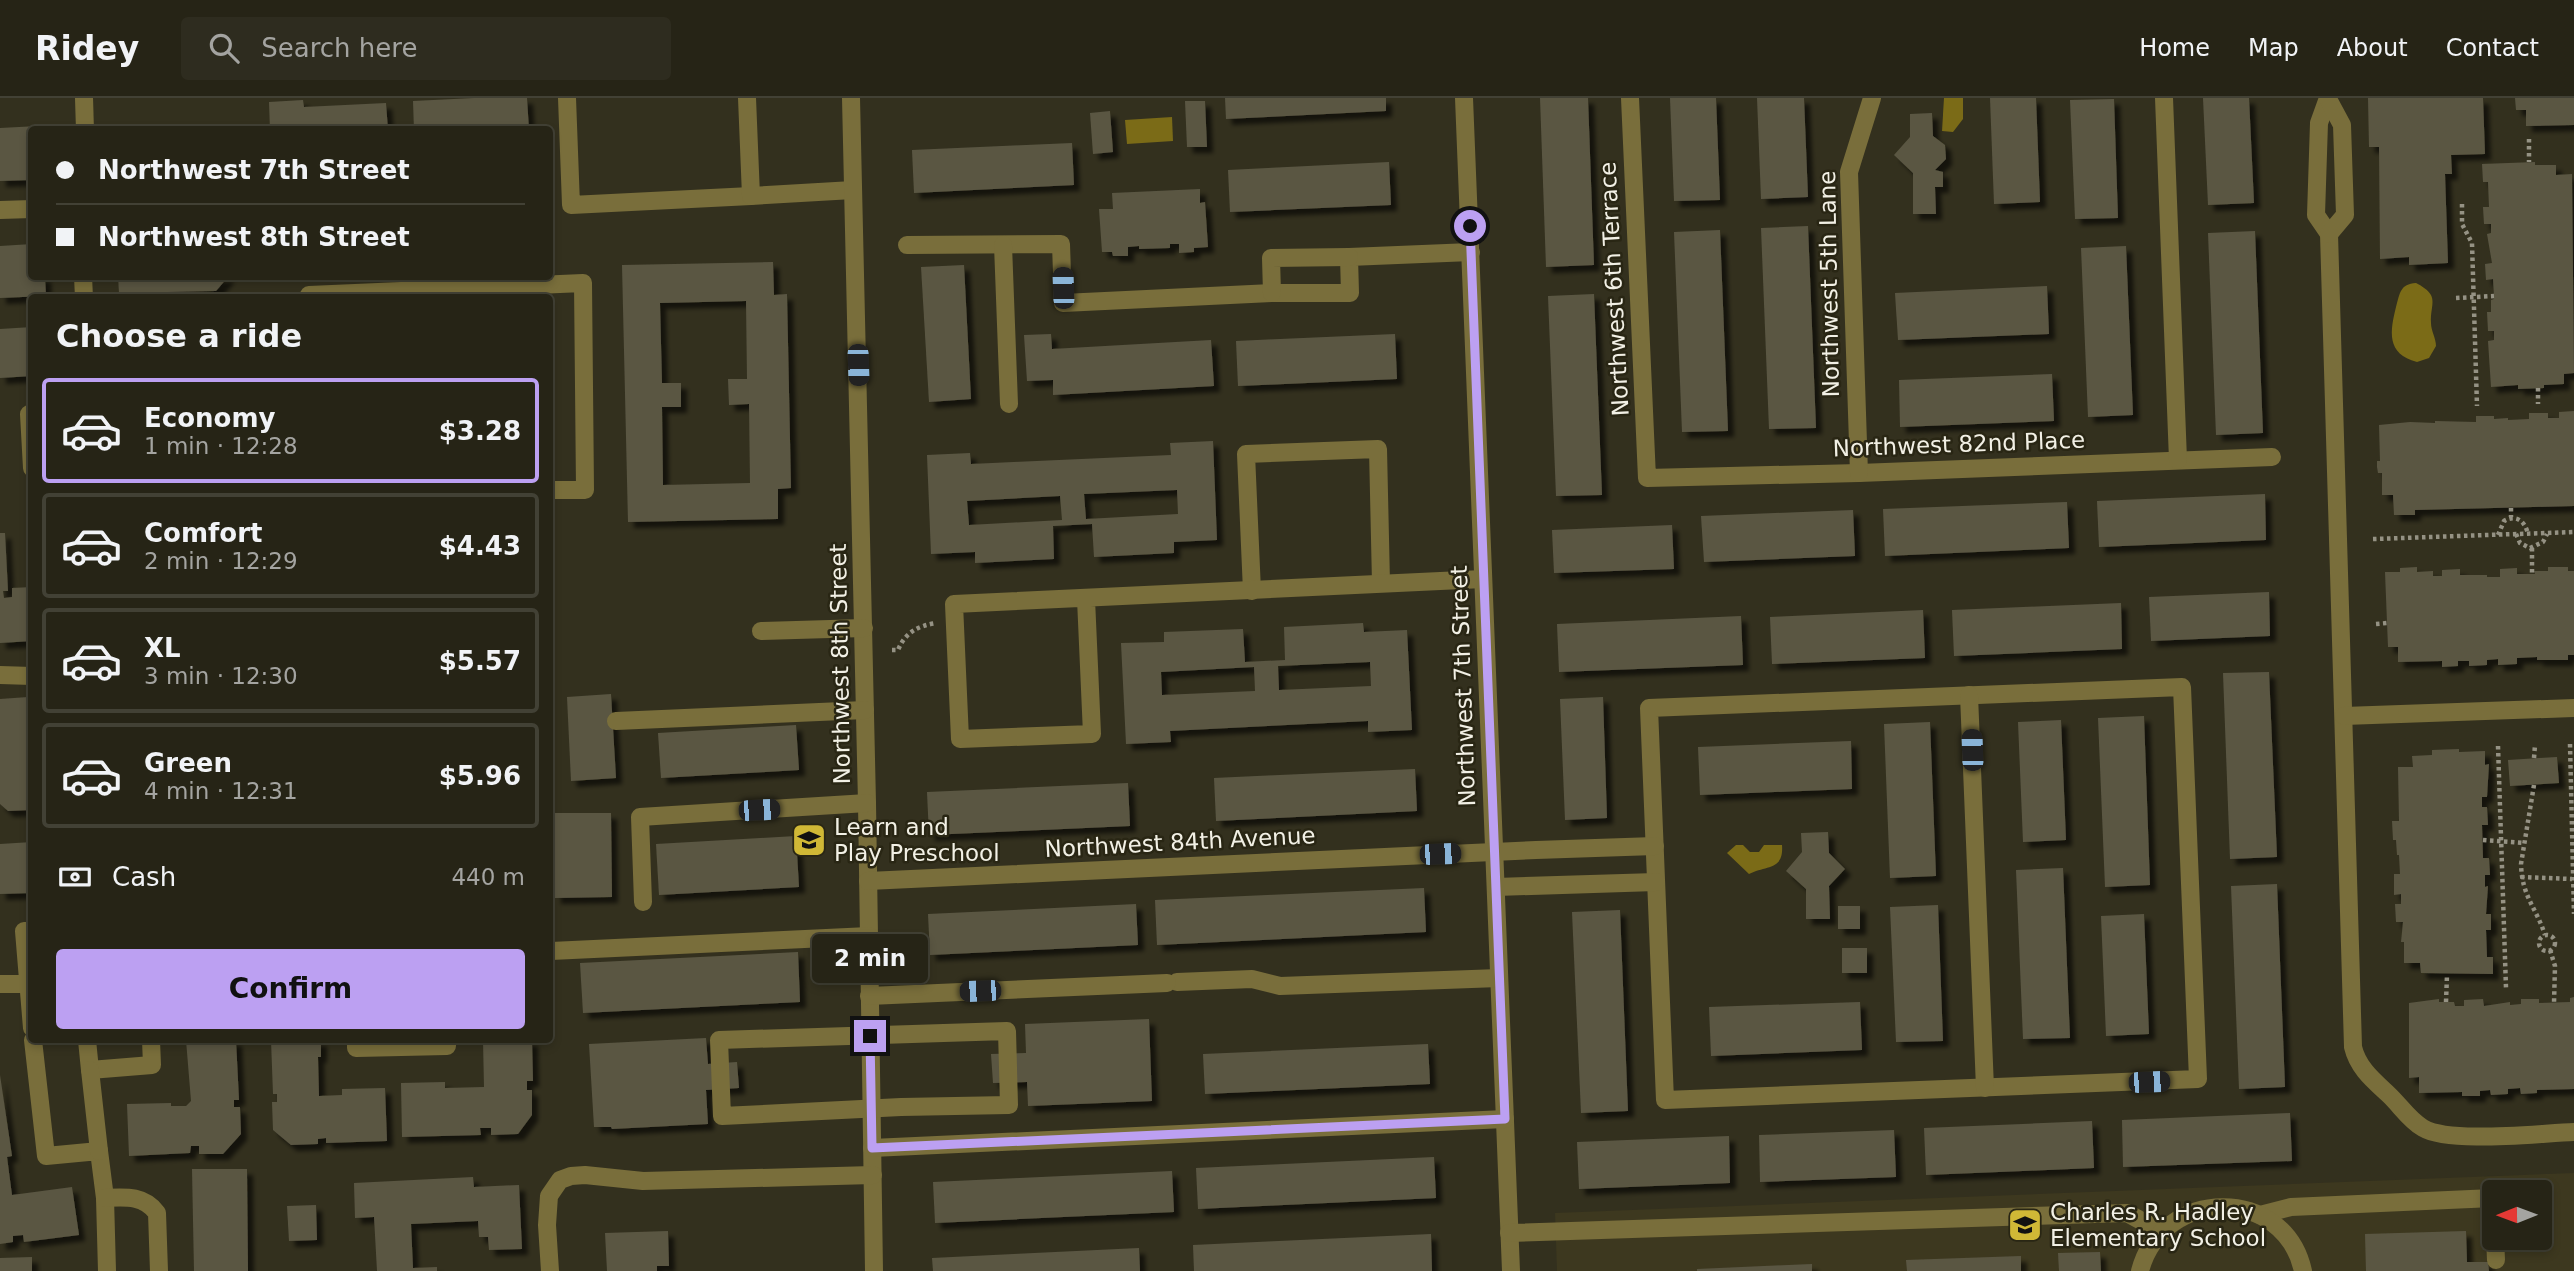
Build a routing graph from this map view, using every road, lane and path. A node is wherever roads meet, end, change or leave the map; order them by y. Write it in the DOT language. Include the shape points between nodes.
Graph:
graph roads {
  1 [pos="84,98"];
  2 [pos="567,98"];
  3 [pos="747,98"];
  4 [pos="851,98"];
  5 [pos="1464,98"];
  6 [pos="1630,98"];
  7 [pos="1872,98"];
  8 [pos="2164,98"];
  9 [pos="2328,99"];
  10 [pos="85,126"];
  11 [pos="2529,139"];
  12 [pos="2529,162"];
  13 [pos="853,190"];
  14 [pos="751,196"];
  15 [pos="2462,204"];
  16 [pos="28,209"];
  17 [pos="0,210"];
  18 [pos="2329,234"];
  19 [pos="907,245"];
  20 [pos="1003,245"];
  21 [pos="1471,252"];
  22 [pos="1349,257"];
  23 [pos="534,291"];
  24 [pos="1272,293"];
  25 [pos="365,294"];
  26 [pos="2494,296"];
  27 [pos="2474,297"];
  28 [pos="2456,298"];
  29 [pos="2538,388"];
  30 [pos="1009,404"];
  31 [pos="2538,404"];
  32 [pos="2477,406"];
  33 [pos="2272,457"];
  34 [pos="2178,460"];
  35 [pos="1859,473"];
  36 [pos="1647,478"];
  37 [pos="553,490"];
  38 [pos="2511,508"];
  39 [pos="2511,517"];
  40 [pos="2574,532"];
  41 [pos="2547,533"];
  42 [pos="2516,534"];
  43 [pos="2528,534"];
  44 [pos="2498,535"];
  45 [pos="2374,539"];
  46 [pos="2532,548"];
  47 [pos="2532,574"];
  48 [pos="1483,579"];
  49 [pos="1381,583"];
  50 [pos="1252,591"];
  51 [pos="1086,599"];
  52 [pos="944,621"];
  53 [pos="2387,623"];
  54 [pos="2376,624"];
  55 [pos="864,628"];
  56 [pos="761,631"];
  57 [pos="892,650"];
  58 [pos="0,676"];
  59 [pos="28,676"];
  60 [pos="1969,695"];
  61 [pos="2574,708"];
  62 [pos="865,710"];
  63 [pos="2344,716"];
  64 [pos="616,720"];
  65 [pos="2570,744"];
  66 [pos="2535,745"];
  67 [pos="2498,746"];
  68 [pos="2534,758"];
  69 [pos="2534,785"];
  70 [pos="867,803"];
  71 [pos="2483,840"];
  72 [pos="2501,841"];
  73 [pos="2525,843"];
  74 [pos="1655,846"];
  75 [pos="1495,852"];
  76 [pos="2521,877"];
  77 [pos="2572,878"];
  78 [pos="868,881"];
  79 [pos="1656,881"];
  80 [pos="1496,887"];
  81 [pos="643,902"];
  82 [pos="2574,914"];
  83 [pos="28,931"];
  84 [pos="2545,935"];
  85 [pos="869,936"];
  86 [pos="2550,950"];
  87 [pos="553,951"];
  88 [pos="28,973"];
  89 [pos="2447,975"];
  90 [pos="1499,978"];
  91 [pos="0,984"];
  92 [pos="28,984"];
  93 [pos="2506,988"];
  94 [pos="869,996"];
  95 [pos="2446,1002"];
  96 [pos="2554,1003"];
  97 [pos="870,1036"];
  98 [pos="33,1043"];
  99 [pos="87,1043"];
  100 [pos="151,1043"];
  101 [pos="356,1043"];
  102 [pos="447,1043"];
  103 [pos="90,1070"];
  104 [pos="1985,1088"];
  105 [pos="871,1110"];
  106 [pos="1505,1119"];
  107 [pos="2574,1132"];
  108 [pos="872,1148"];
  109 [pos="99,1151"];
  110 [pos="873,1175"];
  111 [pos="104,1198"];
  112 [pos="2482,1199"];
  113 [pos="2260,1215"];
  114 [pos="2162,1232"];
  115 [pos="1509,1233"];
  116 [pos="2496,1250"];
  117 [pos="2496,1260"];
  118 [pos="107,1271"];
  119 [pos="159,1271"];
  120 [pos="551,1271"];
  121 [pos="874,1271"];
  122 [pos="1511,1271"];
  123 [pos="2140,1271"];
  124 [pos="2304,1271"];
  1 -- 10 [label="street"];
  2 -- 14 [label="street" via="571,205"];
  3 -- 14 [label="street"];
  4 -- 13 [label="street, Northwest 8th Street"];
  5 -- 21 [label="street, Northwest 7th Street"];
  6 -- 36 [label="street, Northwest 6th Terrace"];
  7 -- 35 [label="street, Northwest 5th Lane" via="1849,172"];
  8 -- 34 [label="street"];
  9 -- 18 [label="street" via="2319,123 2316,215"];
  9 -- 18 [label="street" via="2342,125 2345,215"];
  11 -- 12 [label="path"];
  13 -- 14 [label="street"];
  13 -- 55 [label="street, Northwest 8th Street"];
  15 -- 27 [label="path" via="2462,224 2472,243"];
  16 -- 17 [label="street"];
  18 -- 63 [label="street"];
  19 -- 20 [label="street"];
  20 -- 24 [label="street" via="1061,244 1063,303"];
  20 -- 30 [label="street"];
  21 -- 22 [label="street"];
  21 -- 48 [label="street, Northwest 7th Street"];
  22 -- 24 [label="street" via="1271,258"];
  22 -- 24 [label="street" via="1350,293"];
  23 -- 25 [label="street"];
  23 -- 37 [label="street" via="583,283 585,490"];
  26 -- 27 [label="path"];
  27 -- 28 [label="path"];
  27 -- 32 [label="path"];
  29 -- 31 [label="path"];
  33 -- 34 [label="street, Northwest 82nd Place"];
  34 -- 35 [label="street, Northwest 82nd Place"];
  35 -- 36 [label="street, Northwest 82nd Place"];
  38 -- 39 [label="path"];
  39 -- 43 [label="path" via="2522,522"];
  39 -- 44 [label="path"];
  40 -- 41 [label="path"];
  41 -- 43 [label="path"];
  41 -- 46 [label="path" via="2543,542"];
  42 -- 43 [label="path"];
  42 -- 44 [label="path"];
  42 -- 46 [label="path" via="2520,543"];
  44 -- 45 [label="path"];
  46 -- 47 [label="path"];
  48 -- 49 [label="street"];
  48 -- 75 [label="street, Northwest 7th Street"];
  49 -- 50 [label="street"];
  49 -- 50 [label="street" via="1378,449 1246,454"];
  50 -- 51 [label="street"];
  51 -- 51 [label="street" via="954,604 960,739 1092,734"];
  52 -- 57 [label="path" via="905,636 898,650"];
  53 -- 54 [label="path"];
  55 -- 56 [label="street"];
  55 -- 62 [label="street, Northwest 8th Street"];
  58 -- 59 [label="street"];
  60 -- 74 [label="street" via="1649,708"];
  60 -- 104 [label="street"];
  60 -- 104 [label="street" via="2182,687 2198,1080"];
  61 -- 63 [label="street"];
  62 -- 64 [label="street"];
  62 -- 70 [label="street, Northwest 8th Street"];
  63 -- 107 [label="street" via="2353,1047 2362,1069 2431,1132 2460,1136"];
  65 -- 77 [label="path"];
  66 -- 68 [label="path"];
  67 -- 72 [label="path"];
  69 -- 73 [label="path"];
  70 -- 78 [label="street, Northwest 8th Street"];
  70 -- 81 [label="street" via="640,817"];
  71 -- 72 [label="path"];
  72 -- 73 [label="path"];
  72 -- 93 [label="path"];
  73 -- 76 [label="path"];
  74 -- 75 [label="street, Northwest 84th Avenue"];
  74 -- 79 [label="street"];
  75 -- 78 [label="street, Northwest 84th Avenue"];
  75 -- 80 [label="street, Northwest 7th Street"];
  76 -- 77 [label="path"];
  76 -- 84 [label="path"];
  77 -- 82 [label="path"];
  78 -- 85 [label="street, Northwest 8th Street"];
  79 -- 80 [label="street"];
  79 -- 104 [label="street" via="1665,1100"];
  80 -- 90 [label="street, Northwest 7th Street"];
  83 -- 88 [label="street" via="24,931"];
  84 -- 86 [label="path" via="2540,944"];
  84 -- 86 [label="path" via="2555,940"];
  85 -- 87 [label="street"];
  85 -- 94 [label="street, Northwest 8th Street"];
  86 -- 96 [label="path" via="2555,966"];
  89 -- 95 [label="path"];
  90 -- 94 [label="street" via="1280,986 1252,979"];
  90 -- 106 [label="street, Northwest 7th Street"];
  91 -- 92 [label="street"];
  94 -- 97 [label="street, Northwest 8th Street"];
  97 -- 105 [label="street, Northwest 8th Street"];
  97 -- 105 [label="street" via="1007,1031 1009,1105"];
  97 -- 105 [label="street" via="719,1041 722,1116"];
  98 -- 109 [label="street" via="46,1156"];
  99 -- 103 [label="street"];
  100 -- 103 [label="street" via="152,1065"];
  101 -- 102 [label="street" via="356,1048"];
  103 -- 109 [label="street"];
  105 -- 108 [label="street, Northwest 8th Street"];
  106 -- 108 [label="street"];
  106 -- 115 [label="street, Northwest 7th Street"];
  108 -- 110 [label="street, Northwest 8th Street"];
  109 -- 111 [label="street"];
  110 -- 120 [label="street" via="643,1181 571,1176 560,1180 546,1210"];
  110 -- 121 [label="street, Northwest 8th Street"];
  111 -- 118 [label="street"];
  111 -- 119 [label="street" via="135,1197 152,1206 157,1213"];
  112 -- 113 [label="street" via="2291,1208"];
  113 -- 114 [label="street" via="2219,1206 2198,1210"];
  113 -- 124 [label="street" via="2292,1243"];
  114 -- 115 [label="street" via="2127,1213"];
  114 -- 123 [label="street"];
  115 -- 122 [label="street, Northwest 7th Street"];
  116 -- 117 [label="street"];
}
